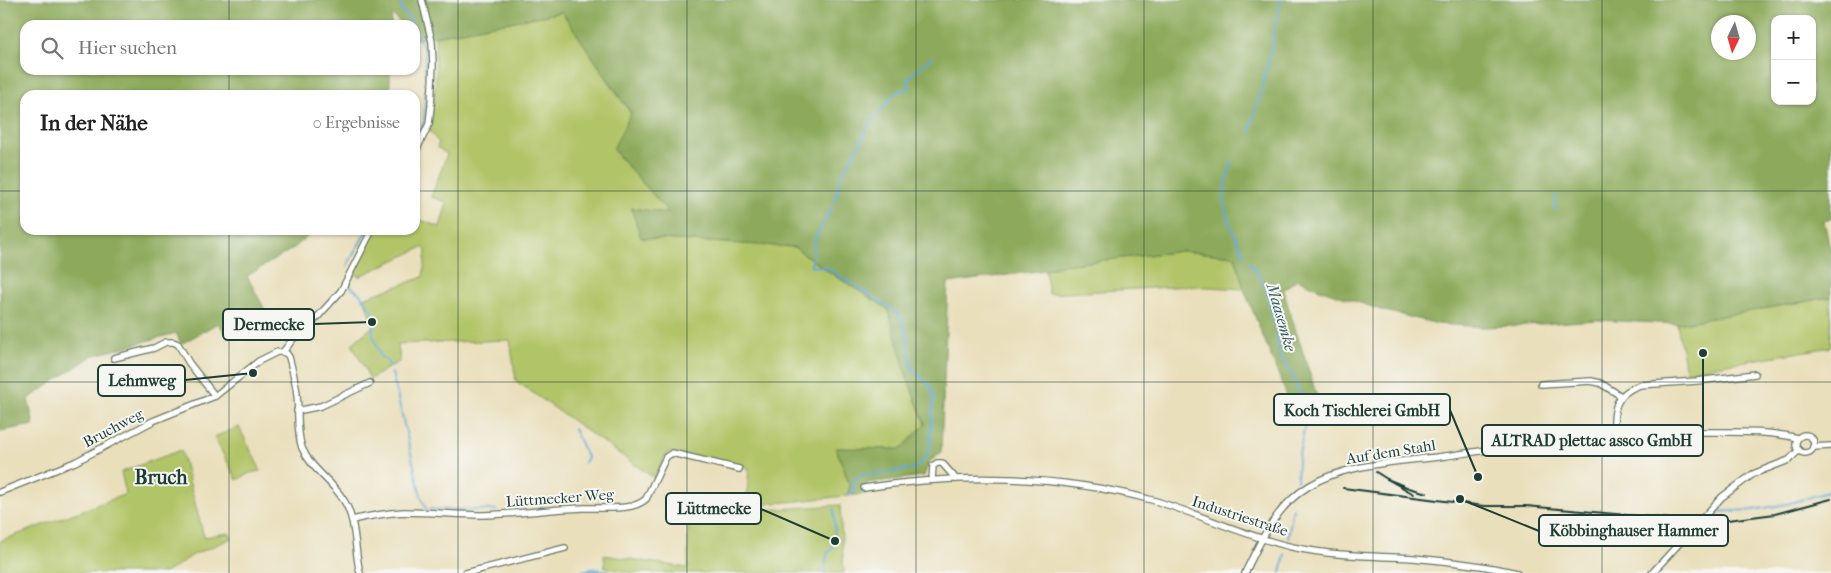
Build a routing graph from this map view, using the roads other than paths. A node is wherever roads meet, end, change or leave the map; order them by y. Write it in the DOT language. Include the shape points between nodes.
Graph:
graph roads {
  1 [pos="422,0"];
  2 [pos="420,142"];
  3 [pos="369,235"];
  4 [pos="283,352"];
  5 [pos="114,358"];
  6 [pos="1755,374"];
  7 [pos="370,383"];
  8 [pos="1541,384"];
  9 [pos="215,396"];
  10 [pos="1620,396"];
  11 [pos="297,411"];
  12 [pos="1614,435"];
  13 [pos="1798,438"];
  14 [pos="1831,446"];
  15 [pos="1813,447"];
  16 [pos="1799,450"];
  17 [pos="739,469"];
  18 [pos="932,479"];
  19 [pos="956,479"];
  20 [pos="864,488"];
  21 [pos="0,492"];
  22 [pos="352,522"];
  23 [pos="1261,538"];
  24 [pos="565,548"];
  25 [pos="360,573"];
  26 [pos="466,573"];
  27 [pos="1245,573"];
  28 [pos="1517,573"];
  29 [pos="1652,573"];
  1 -- 2 [label="street" via="432,42 433,64 429,124"];
  3 -- 4 [label="street, Bruchweg" via="341,291"];
  4 -- 9 [label="street, Bruchweg" via="259,361"];
  4 -- 11 [label="street" via="289,357 296,387"];
  5 -- 9 [label="street" via="173,342 178,344"];
  6 -- 10 [label="street" via="1640,385"];
  7 -- 11 [label="street" via="322,406"];
  8 -- 10 [label="street" via="1591,381"];
  9 -- 21 [label="street, Bruchweg" via="154,420 75,462"];
  10 -- 12 [label="street" via="1614,412"];
  11 -- 22 [label="street" via="304,452 342,498"];
  12 -- 13 [label="street, Auf dem Stahl" via="1765,432"];
  12 -- 23 [label="street, Auf dem Stahl" via="1520,445 1335,474 1298,493 1276,515"];
  13 -- 15 [label="street" via="1804,435 1811,437"];
  13 -- 16 [label="street"];
  14 -- 15 [label="street"];
  15 -- 16 [label="street" via="1809,452"];
  16 -- 29 [label="street" via="1789,460 1753,474 1722,497"];
  17 -- 22 [label="street, Lüttmecker Weg" via="672,453 666,457 646,499 631,507 482,515 404,512"];
  18 -- 19 [label="street, Industriestraße"];
  18 -- 19 [label="street" via="933,466 942,463"];
  18 -- 20 [label="street, Industriestraße"];
  19 -- 23 [label="street, Industriestraße" via="1031,480 1132,495"];
  22 -- 25 [label="street"];
  23 -- 27 [label="street, Auf dem Stahl"];
  23 -- 28 [label="street, Industriestraße" via="1328,554 1445,560"];
  24 -- 26 [label="street"];
}
